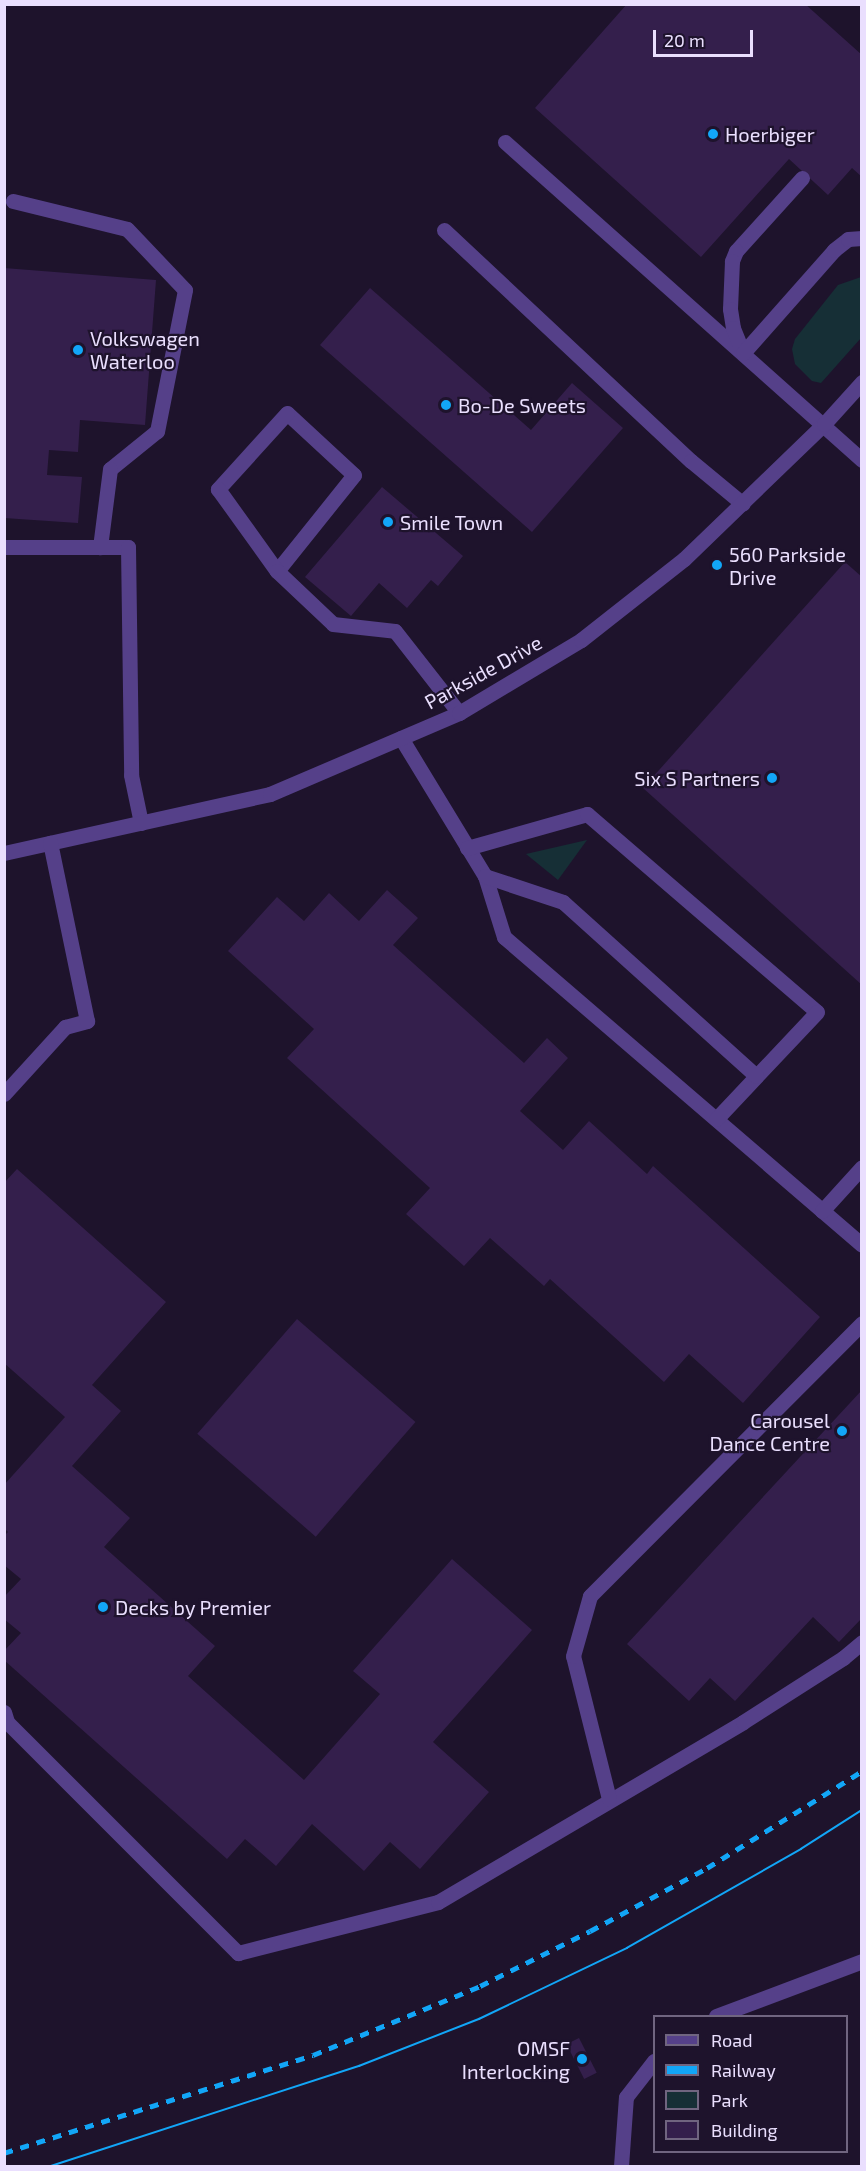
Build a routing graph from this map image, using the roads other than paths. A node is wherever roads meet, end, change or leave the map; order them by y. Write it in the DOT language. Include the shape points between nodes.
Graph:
graph roads {
  1 [pos="505,142"];
  2 [pos="802,178"];
  3 [pos="13,201"];
  4 [pos="444,230"];
  5 [pos="861,238"];
  6 [pos="743,353"];
  7 [pos="861,381"];
  8 [pos="824,424"];
  9 [pos="861,460"];
  10 [pos="743,504"];
  11 [pos="4,547"];
  12 [pos="100,547"];
  13 [pos="277,571"];
  14 [pos="459,713"];
  15 [pos="401,738"];
  16 [pos="141,823"];
  17 [pos="50,843"];
  18 [pos="467,848"];
  19 [pos="4,853"];
  20 [pos="485,876"];
  21 [pos="756,1076"];
  22 [pos="4,1094"];
  23 [pos="716,1119"];
  24 [pos="861,1167"];
  25 [pos="822,1211"];
  26 [pos="861,1245"];
  27 [pos="861,1323"];
  28 [pos="861,1642"];
  29 [pos="4,1712"];
  30 [pos="609,1799"];
  31 [pos="861,1961"];
  32 [pos="719,2015"];
  33 [pos="653,2062"];
  34 [pos="621,2166"];
  1 -- 6 [label="street"];
  2 -- 6 [label="street" via="736,251 732,261 730,309"];
  3 -- 12 [label="street" via="127,229 185,290 157,431 110,469"];
  4 -- 10 [label="street"];
  5 -- 6 [label="street" via="848,239 834,250"];
  6 -- 8 [label="street"];
  7 -- 8 [label="street, Parkside Drive"];
  8 -- 9 [label="street"];
  8 -- 10 [label="street, Parkside Drive"];
  10 -- 14 [label="street, Parkside Drive" via="684,559 581,640"];
  11 -- 12 [label="street"];
  12 -- 16 [label="street" via="128,547 131,775"];
  13 -- 13 [label="street" via="354,475 287,413 218,489"];
  13 -- 14 [label="street" via="333,624 395,631"];
  14 -- 15 [label="street, Parkside Drive"];
  15 -- 16 [label="street, Parkside Drive" via="270,794"];
  15 -- 18 [label="street"];
  16 -- 17 [label="street, Parkside Drive"];
  17 -- 19 [label="street, Parkside Drive"];
  17 -- 22 [label="street" via="87,1021 65,1027"];
  18 -- 20 [label="street"];
  18 -- 21 [label="street" via="586,814 817,1012"];
  20 -- 21 [label="street" via="562,902"];
  20 -- 23 [label="street" via="504,937"];
  21 -- 23 [label="street"];
  23 -- 25 [label="street"];
  24 -- 25 [label="street"];
  25 -- 26 [label="street"];
  27 -- 30 [label="street" via="590,1596 573,1656"];
  28 -- 30 [label="street" via="843,1658 742,1722"];
  29 -- 30 [label="street" via="7,1722 238,1953 438,1902"];
  31 -- 32 [label="street"];
  33 -- 34 [label="street" via="626,2097"];
}
